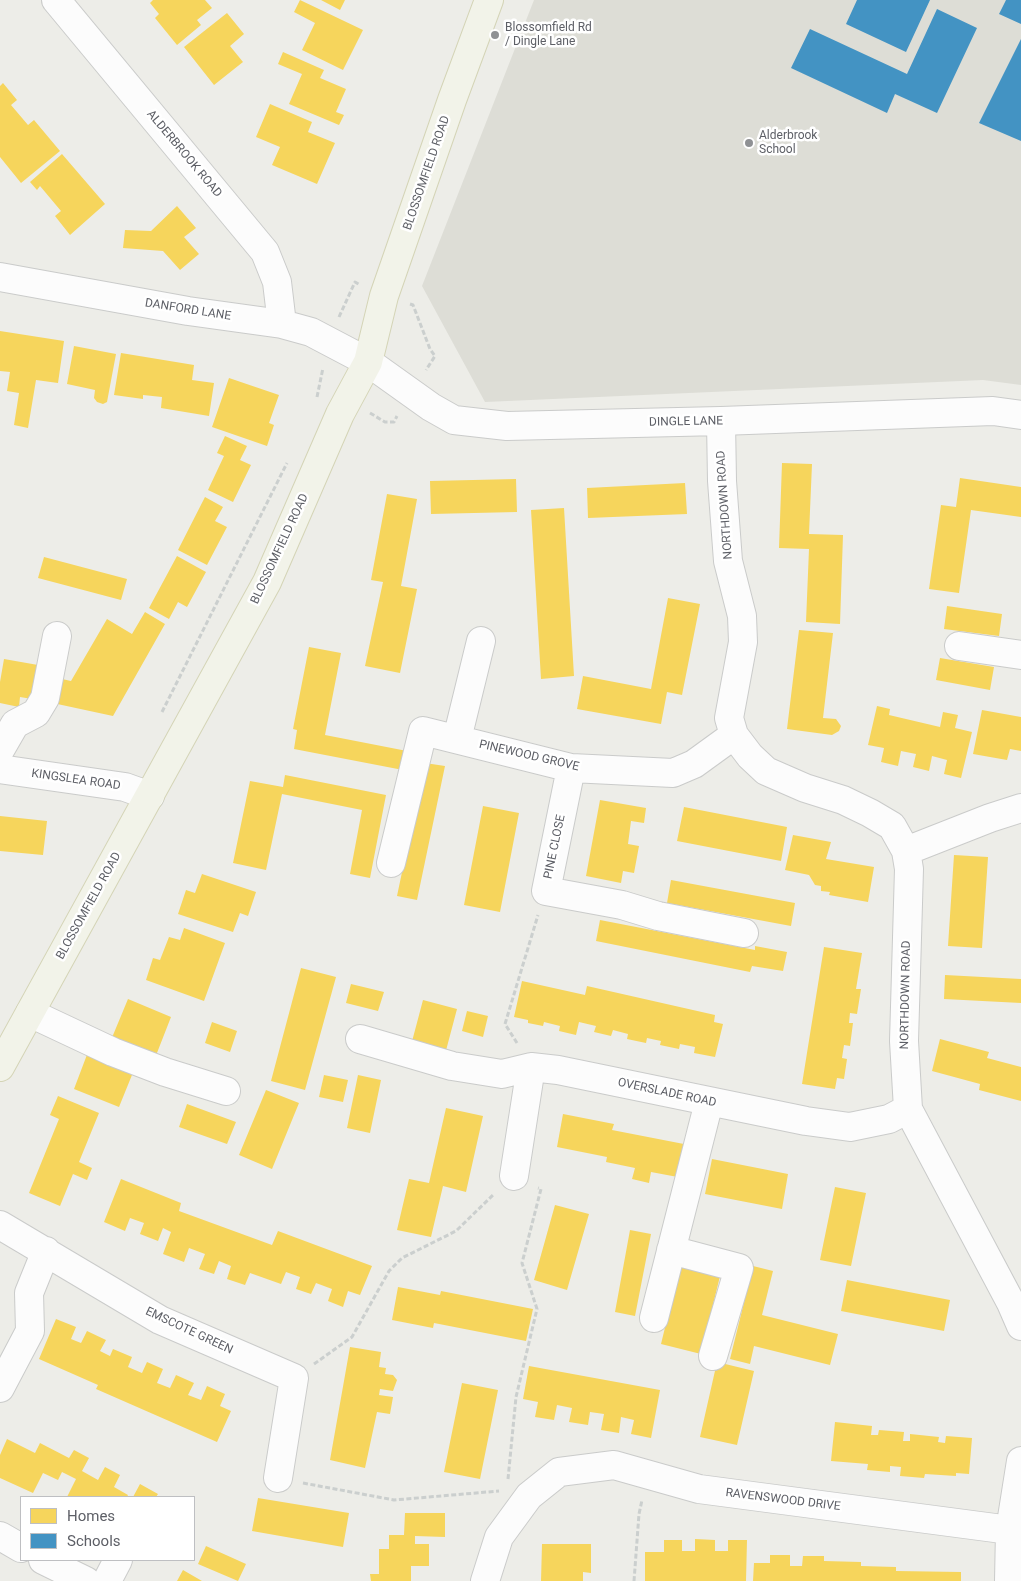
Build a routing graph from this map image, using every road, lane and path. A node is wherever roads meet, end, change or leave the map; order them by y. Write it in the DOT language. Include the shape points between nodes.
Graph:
graph roads {
  1 [pos="56,0"];
  2 [pos="489,0"];
  3 [pos="0,277"];
  4 [pos="384,296"];
  5 [pos="282,324"];
  6 [pos="329,341"];
  7 [pos="368,362"];
  8 [pos="316,407"];
  9 [pos="1021,415"];
  10 [pos="720,421"];
  11 [pos="289,460"];
  12 [pos="57,636"];
  13 [pos="481,641"];
  14 [pos="959,646"];
  15 [pos="1021,655"];
  16 [pos="160,716"];
  17 [pos="734,735"];
  18 [pos="457,739"];
  19 [pos="0,750"];
  20 [pos="571,768"];
  21 [pos="0,770"];
  22 [pos="150,796"];
  23 [pos="1021,808"];
  24 [pos="906,852"];
  25 [pos="391,863"];
  26 [pos="546,891"];
  27 [pos="744,933"];
  28 [pos="30,1013"];
  29 [pos="360,1039"];
  30 [pos="531,1067"];
  31 [pos="0,1068"];
  32 [pos="226,1091"];
  33 [pos="709,1102"];
  34 [pos="908,1109"];
  35 [pos="514,1176"];
  36 [pos="0,1225"];
  37 [pos="671,1250"];
  38 [pos="46,1251"];
  39 [pos="654,1318"];
  40 [pos="1021,1326"];
  41 [pos="714,1356"];
  42 [pos="294,1378"];
  43 [pos="0,1388"];
  44 [pos="1021,1461"];
  45 [pos="646,1474"];
  46 [pos="278,1478"];
  47 [pos="518,1493"];
  48 [pos="1010,1530"];
  49 [pos="0,1536"];
  50 [pos="20,1547"];
  51 [pos="45,1561"];
  52 [pos="117,1561"];
  53 [pos="86,1581"];
  54 [pos="107,1581"];
  55 [pos="485,1581"];
  56 [pos="634,1581"];
  57 [pos="1009,1581"];
  1 -- 5 [label="street, ALDERBROOK ROAD" via="265,252 277,282"];
  2 -- 4 [label="main road, BLOSSOMFIELD ROAD"];
  3 -- 5 [label="street, DANFORD LANE" via="188,311"];
  4 -- 6 [label="path" via="355,282"];
  4 -- 7 [label="main road, BLOSSOMFIELD ROAD"];
  5 -- 6 [label="street, DANFORD LANE"];
  6 -- 7 [label="street, DANFORD LANE"];
  6 -- 8 [label="path"];
  7 -- 10 [label="street, DINGLE LANE" via="454,420 507,426"];
  7 -- 22 [label="main road, BLOSSOMFIELD ROAD" via="340,414 267,582"];
  9 -- 10 [label="street, DINGLE LANE" via="993,411"];
  10 -- 17 [label="street, NORTHDOWN ROAD" via="728,561 742,616 743,642 729,718"];
  11 -- 16 [label="path"];
  12 -- 19 [label="street" via="44,698 36,713 15,724"];
  13 -- 18 [label="street"];
  14 -- 15 [label="street"];
  17 -- 20 [label="street, PINEWOOD GROVE" via="694,764 673,773"];
  17 -- 24 [label="street, NORTHDOWN ROAD" via="766,771 843,800 892,826"];
  18 -- 20 [label="street, PINEWOOD GROVE"];
  18 -- 25 [label="street, PINEWOOD GROVE" via="423,731"];
  20 -- 26 [label="street, PINE CLOSE"];
  21 -- 22 [label="street, KINGSLEA ROAD" via="125,787"];
  22 -- 28 [label="main road, BLOSSOMFIELD ROAD"];
  23 -- 24 [label="street"];
  24 -- 34 [label="street, NORTHDOWN ROAD" via="909,869 904,1041"];
  26 -- 27 [label="street, PINE CLOSE"];
  26 -- 30 [label="path" via="505,1024"];
  28 -- 31 [label="main road, BLOSSOMFIELD ROAD"];
  28 -- 32 [label="street" via="112,1052"];
  29 -- 30 [label="street, OVERSLADE ROAD" via="469,1069 502,1074"];
  30 -- 33 [label="street, OVERSLADE ROAD"];
  30 -- 35 [label="street"];
  33 -- 34 [label="street, OVERSLADE ROAD" via="850,1127 889,1119"];
  33 -- 37 [label="street"];
  34 -- 40 [label="street, NORTHDOWN ROAD"];
  35 -- 42 [label="path" via="456,1232 402,1258 389,1270 352,1336"];
  35 -- 47 [label="path" via="541,1189 522,1263 537,1309 516,1397"];
  36 -- 38 [label="street, EMSCOTE GREEN"];
  37 -- 39 [label="street"];
  37 -- 41 [label="street" via="739,1268"];
  38 -- 42 [label="street, EMSCOTE GREEN" via="160,1320"];
  38 -- 43 [label="street" via="29,1293 30,1331"];
  42 -- 46 [label="street"];
  44 -- 48 [label="street"];
  45 -- 47 [label="street, RAVENSWOOD DRIVE" via="614,1466 559,1472"];
  45 -- 48 [label="street, RAVENSWOOD DRIVE" via="700,1489"];
  45 -- 56 [label="path"];
  46 -- 47 [label="path" via="394,1500"];
  47 -- 55 [label="street"];
  48 -- 57 [label="street"];
  49 -- 50 [label="street"];
  51 -- 53 [label="street"];
  52 -- 54 [label="street"];
}
